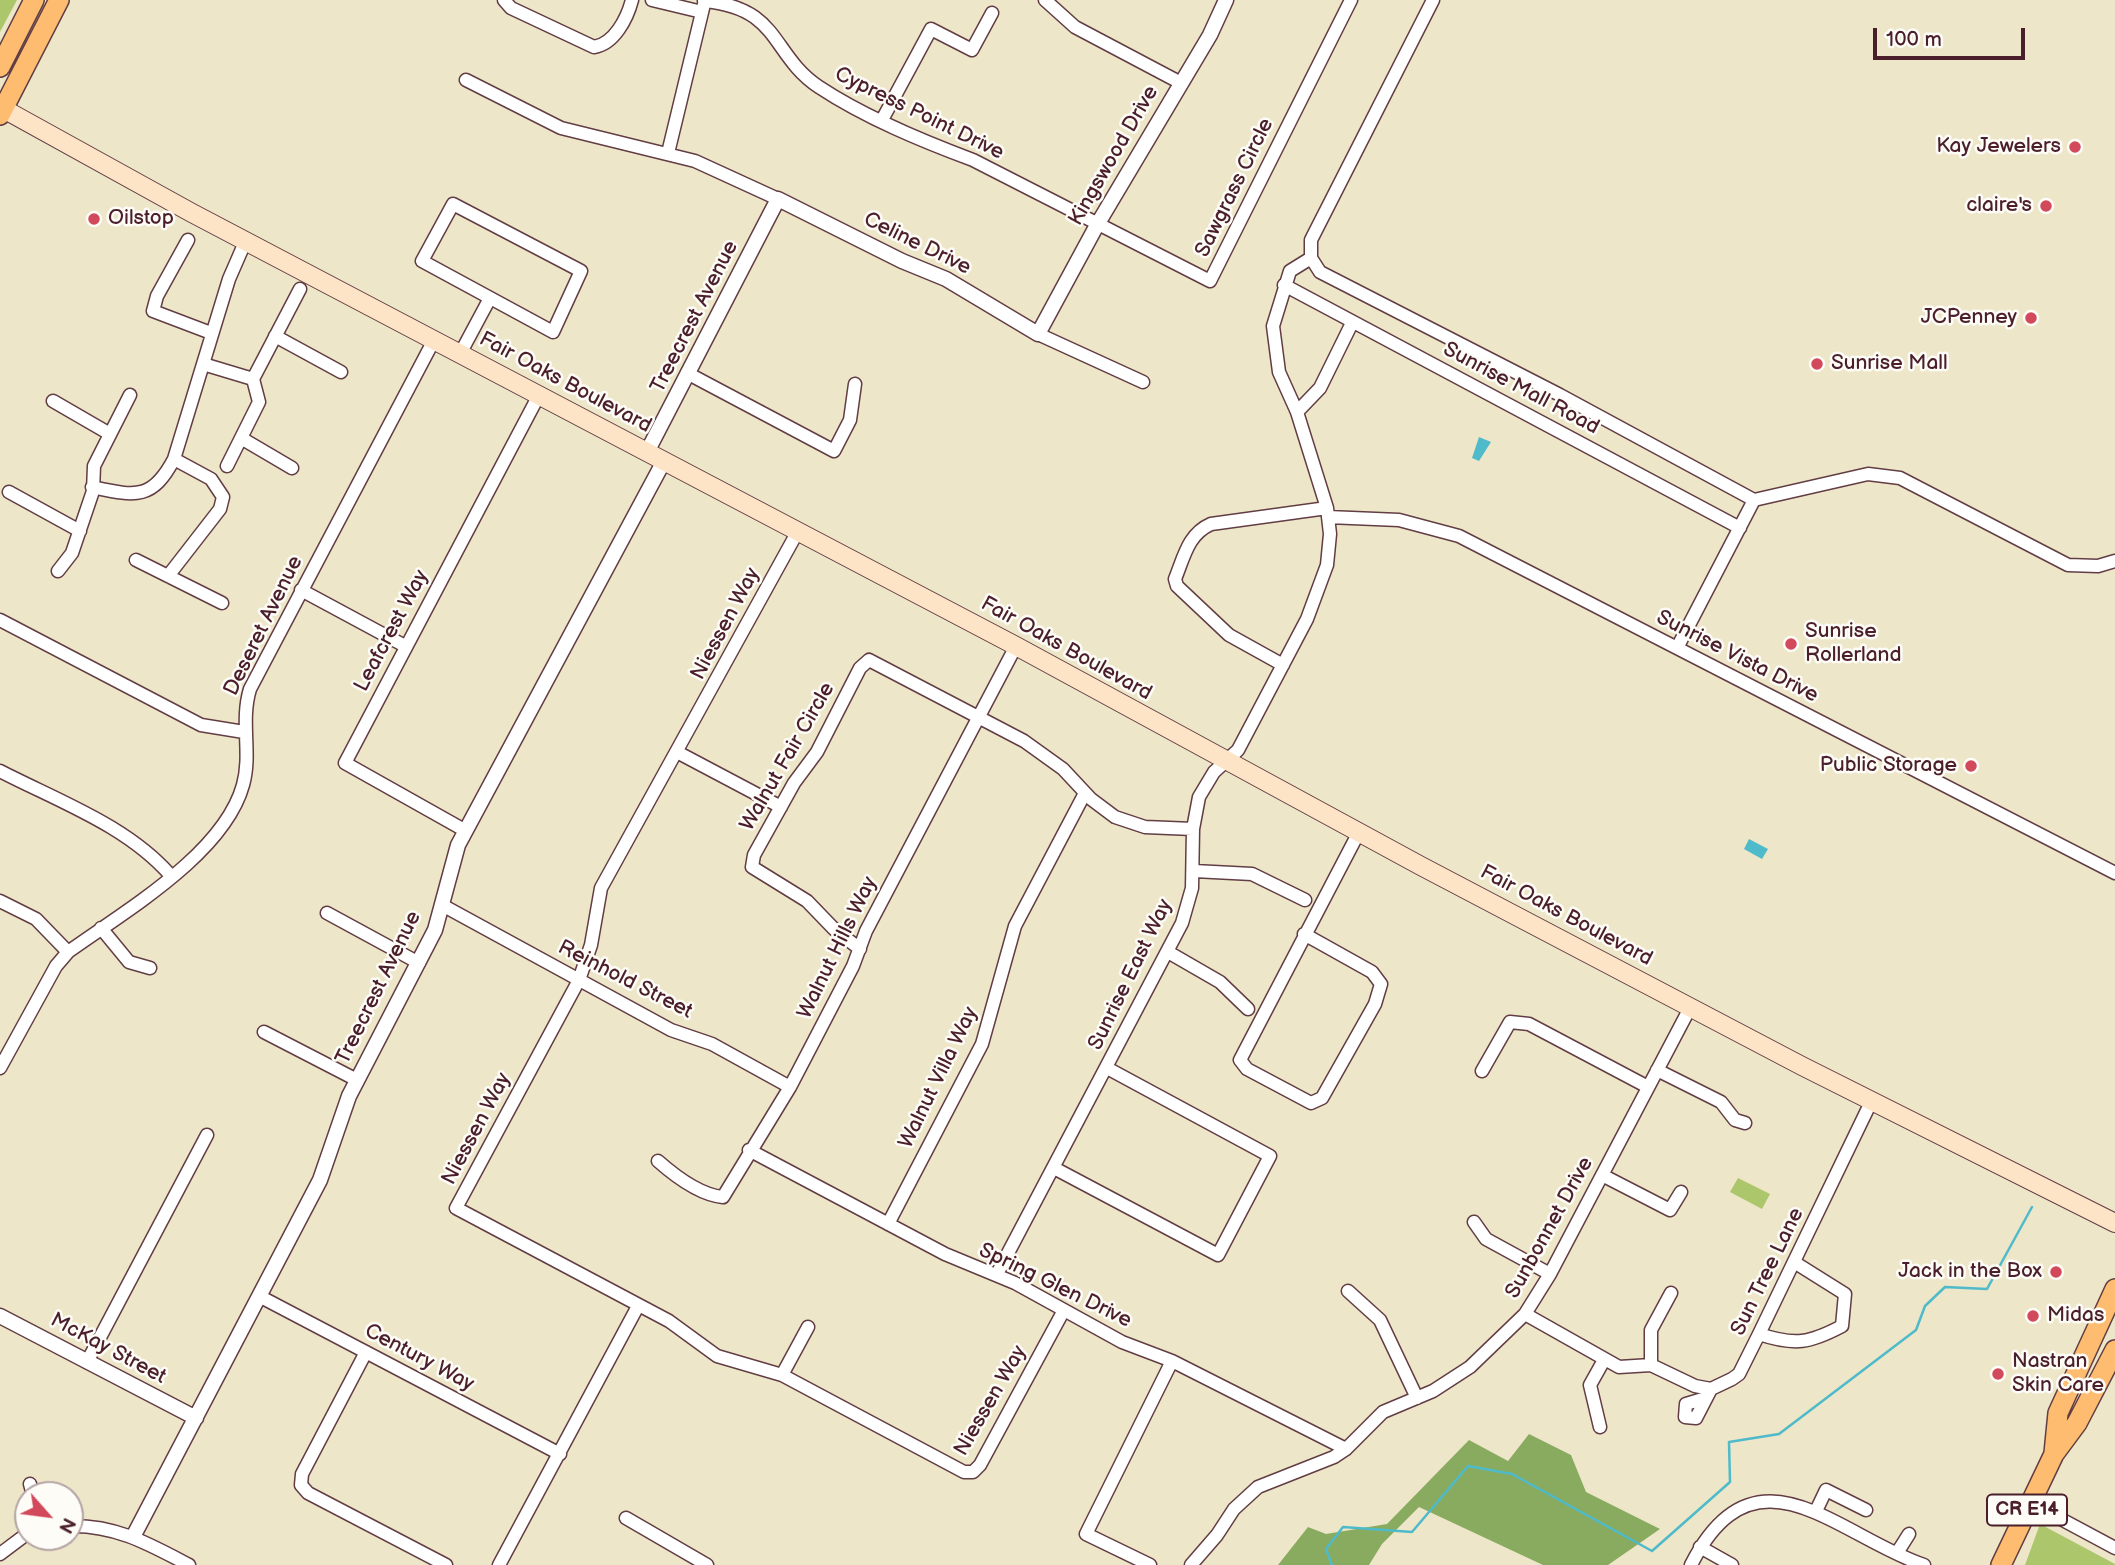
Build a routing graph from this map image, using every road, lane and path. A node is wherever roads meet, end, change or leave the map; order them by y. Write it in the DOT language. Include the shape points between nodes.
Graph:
graph roads {
  1 [pos="34,0"];
  2 [pos="59,0"];
  3 [pos="504,0"];
  4 [pos="632,0"];
  5 [pos="652,0"];
  6 [pos="1045,0"];
  7 [pos="1226,0"];
  8 [pos="1351,0"];
  9 [pos="1433,0"];
  10 [pos="704,4"];
  11 [pos="992,13"];
  12 [pos="0,67"];
  13 [pos="467,80"];
  14 [pos="1181,83"];
  15 [pos="1,110"];
  16 [pos="882,120"];
  17 [pos="668,153"];
  18 [pos="778,199"];
  19 [pos="1097,225"];
  20 [pos="188,240"];
  21 [pos="246,240"];
  22 [pos="1311,258"];
  23 [pos="1284,285"];
  24 [pos="300,289"];
  25 [pos="490,298"];
  26 [pos="1352,323"];
  27 [pos="211,333"];
  28 [pos="1038,334"];
  29 [pos="275,336"];
  30 [pos="434,340"];
  31 [pos="460,354"];
  32 [pos="203,364"];
  33 [pos="341,372"];
  34 [pos="687,373"];
  35 [pos="253,379"];
  36 [pos="1143,382"];
  37 [pos="855,384"];
  38 [pos="130,395"];
  39 [pos="539,395"];
  40 [pos="53,401"];
  41 [pos="1297,412"];
  42 [pos="110,434"];
  43 [pos="241,439"];
  44 [pos="647,452"];
  45 [pos="174,459"];
  46 [pos="664,461"];
  47 [pos="227,466"];
  48 [pos="292,468"];
  49 [pos="92,486"];
  50 [pos="9,492"];
  51 [pos="1754,500"];
  52 [pos="1328,512"];
  53 [pos="1740,528"];
  54 [pos="80,531"];
  55 [pos="798,531"];
  56 [pos="136,560"];
  57 [pos="2115,561"];
  58 [pos="58,571"];
  59 [pos="168,576"];
  60 [pos="301,590"];
  61 [pos="222,603"];
  62 [pos="0,620"];
  63 [pos="405,646"];
  64 [pos="1016,646"];
  65 [pos="1678,648"];
  66 [pos="1283,665"];
  67 [pos="978,719"];
  68 [pos="244,732"];
  69 [pos="677,752"];
  70 [pos="1226,762"];
  71 [pos="0,771"];
  72 [pos="1086,793"];
  73 [pos="781,807"];
  74 [pos="1193,829"];
  75 [pos="466,831"];
  76 [pos="1359,832"];
  77 [pos="1194,871"];
  78 [pos="2115,873"];
  79 [pos="171,876"];
  80 [pos="1305,900"];
  81 [pos="0,901"];
  82 [pos="442,905"];
  83 [pos="327,913"];
  84 [pos="101,928"];
  85 [pos="1304,934"];
  86 [pos="860,949"];
  87 [pos="68,952"];
  88 [pos="1168,952"];
  89 [pos="419,963"];
  90 [pos="150,968"];
  91 [pos="579,980"];
  92 [pos="1691,1006"];
  93 [pos="1248,1009"];
  94 [pos="264,1032"];
  95 [pos="0,1068"];
  96 [pos="1107,1068"];
  97 [pos="1657,1070"];
  98 [pos="1482,1071"];
  99 [pos="357,1080"];
  100 [pos="790,1087"];
  101 [pos="1648,1087"];
  102 [pos="1872,1100"];
  103 [pos="1745,1124"];
  104 [pos="207,1135"];
  105 [pos="749,1150"];
  106 [pos="659,1161"];
  107 [pos="1054,1168"];
  108 [pos="1602,1175"];
  109 [pos="1681,1192"];
  110 [pos="1474,1222"];
  111 [pos="2115,1223"];
  112 [pos="888,1224"];
  113 [pos="1794,1262"];
  114 [pos="997,1274"];
  115 [pos="1550,1274"];
  116 [pos="2115,1289"];
  117 [pos="1348,1291"];
  118 [pos="1671,1293"];
  119 [pos="260,1296"];
  120 [pos="638,1306"];
  121 [pos="1064,1310"];
  122 [pos="1525,1314"];
  123 [pos="0,1316"];
  124 [pos="808,1327"];
  125 [pos="1759,1334"];
  126 [pos="2115,1350"];
  127 [pos="366,1352"];
  128 [pos="1604,1360"];
  129 [pos="87,1362"];
  130 [pos="1172,1362"];
  131 [pos="1651,1364"];
  132 [pos="782,1375"];
  133 [pos="1417,1398"];
  134 [pos="196,1418"];
  135 [pos="1600,1427"];
  136 [pos="1346,1449"];
  137 [pos="560,1454"];
  138 [pos="2054,1454"];
  139 [pos="2031,1503"];
  140 [pos="1866,1510"];
  141 [pos="1816,1511"];
  142 [pos="626,1518"];
  143 [pos="84,1525"];
  144 [pos="1909,1534"];
  145 [pos="134,1535"];
  146 [pos="1700,1547"];
  147 [pos="2115,1548"];
  148 [pos="1898,1553"];
  149 [pos="189,1565"];
  150 [pos="446,1565"];
  151 [pos="499,1565"];
  152 [pos="707,1565"];
  153 [pos="1150,1565"];
  154 [pos="1191,1565"];
  155 [pos="1691,1565"];
  156 [pos="1732,1565"];
  157 [pos="1924,1565"];
  158 [pos="2001,1565"];
  1 -- 12 [label="main road"];
  2 -- 15 [label="main road"];
  3 -- 4 [label="street" via="511,8 594,47 613,37"];
  5 -- 10 [label="street, Cypress Point Drive"];
  6 -- 14 [label="street" via="1075,27"];
  7 -- 14 [label="street, Kingswood Drive"];
  8 -- 19 [label="street, Sawgrass Circle" via="1210,281"];
  9 -- 22 [label="street" via="1311,240"];
  10 -- 16 [label="street, Cypress Point Drive" via="727,4 757,18 811,81"];
  10 -- 17 [label="street"];
  11 -- 16 [label="street" via="972,50 931,29"];
  13 -- 17 [label="street, Celine Drive" via="561,128"];
  14 -- 19 [label="street, Kingswood Drive"];
  15 -- 21 [label="main road, Fair Oaks Boulevard"];
  16 -- 19 [label="street, Cypress Point Drive" via="943,151 973,160"];
  17 -- 18 [label="street, Celine Drive" via="711,166"];
  18 -- 28 [label="street, Celine Drive" via="946,279"];
  18 -- 34 [label="street, Treecrest Avenue"];
  19 -- 28 [label="street, Kingswood Drive"];
  20 -- 27 [label="street" via="153,311"];
  21 -- 27 [label="street"];
  21 -- 30 [label="main road, Fair Oaks Boulevard"];
  22 -- 23 [label="street, Sunrise East Way" via="1294,267"];
  22 -- 51 [label="street" via="1320,272"];
  23 -- 26 [label="street, Sunrise Mall Road"];
  23 -- 41 [label="street, Sunrise East Way" via="1273,326 1279,372"];
  24 -- 29 [label="street"];
  25 -- 25 [label="street" via="552,332 580,271 453,204 422,261"];
  25 -- 31 [label="street"];
  26 -- 41 [label="street" via="1320,388"];
  26 -- 53 [label="street, Sunrise Mall Road"];
  27 -- 32 [label="street"];
  28 -- 36 [label="street, Celine Drive"];
  29 -- 33 [label="street"];
  29 -- 35 [label="street"];
  30 -- 31 [label="main road, Fair Oaks Boulevard"];
  30 -- 60 [label="street, Deseret Avenue"];
  31 -- 39 [label="main road, Fair Oaks Boulevard"];
  32 -- 35 [label="street"];
  32 -- 45 [label="street"];
  34 -- 37 [label="street" via="834,450 850,420"];
  34 -- 44 [label="street, Treecrest Avenue"];
  35 -- 43 [label="street" via="259,402"];
  38 -- 42 [label="street"];
  39 -- 44 [label="main road, Fair Oaks Boulevard"];
  39 -- 63 [label="street, Leafcrest Way"];
  40 -- 42 [label="street"];
  41 -- 52 [label="street, Sunrise East Way"];
  42 -- 49 [label="street" via="94,466"];
  43 -- 47 [label="street"];
  43 -- 48 [label="street"];
  44 -- 46 [label="main road, Fair Oaks Boulevard"];
  45 -- 49 [label="street" via="155,488 137,493"];
  45 -- 59 [label="street" via="211,479 223,497 220,509"];
  46 -- 55 [label="main road, Fair Oaks Boulevard"];
  46 -- 75 [label="street, Treecrest Avenue"];
  49 -- 54 [label="street"];
  50 -- 54 [label="street"];
  51 -- 53 [label="street"];
  51 -- 57 [label="street" via="1868,474 1884,475 1900,478 2068,565 2098,566"];
  52 -- 65 [label="street, Sunrise Vista Drive" via="1439,528"];
  52 -- 66 [label="street, Sunrise East Way" via="1329,549 1321,587"];
  52 -- 66 [label="street, Sunrise Vista Drive" via="1200,528 1175,579 1229,635"];
  53 -- 65 [label="street"];
  54 -- 58 [label="street"];
  55 -- 64 [label="main road, Fair Oaks Boulevard"];
  55 -- 69 [label="street, Niessen Way"];
  56 -- 59 [label="street"];
  59 -- 61 [label="street"];
  60 -- 63 [label="street"];
  60 -- 68 [label="street, Deseret Avenue" via="250,689"];
  62 -- 68 [label="street" via="201,725"];
  63 -- 75 [label="street, Leafcrest Way" via="345,763"];
  64 -- 67 [label="street, Walnut Hills Way"];
  64 -- 70 [label="main road, Fair Oaks Boulevard"];
  65 -- 78 [label="street, Sunrise Vista Drive"];
  66 -- 70 [label="street, Sunrise East Way" via="1238,750"];
  67 -- 72 [label="street" via="1044,754"];
  67 -- 73 [label="street, Walnut Fair Circle" via="869,660 860,667 817,752"];
  67 -- 86 [label="street, Walnut Hills Way"];
  68 -- 79 [label="street, Deseret Avenue" via="246,769 231,814 211,842"];
  69 -- 73 [label="street"];
  69 -- 91 [label="street, Niessen Way" via="601,888 591,946"];
  70 -- 74 [label="street, Sunrise East Way" via="1205,784"];
  70 -- 76 [label="main road, Fair Oaks Boulevard"];
  71 -- 79 [label="street" via="130,839"];
  72 -- 74 [label="street" via="1131,824"];
  72 -- 112 [label="street, Walnut Villa Way" via="1015,926 982,1044"];
  73 -- 86 [label="street, Walnut Fair Circle" via="752,867 807,901"];
  74 -- 77 [label="street, Sunrise East Way"];
  75 -- 82 [label="street, Treecrest Avenue" via="452,861"];
  76 -- 85 [label="street"];
  76 -- 92 [label="main road, Fair Oaks Boulevard"];
  77 -- 80 [label="street" via="1252,874"];
  77 -- 88 [label="street, Sunrise East Way" via="1188,906"];
  79 -- 84 [label="street, Deseret Avenue"];
  81 -- 87 [label="street" via="36,919"];
  82 -- 89 [label="street, Treecrest Avenue"];
  82 -- 91 [label="street, Reinhold Street"];
  83 -- 89 [label="street"];
  84 -- 87 [label="street, Deseret Avenue"];
  84 -- 90 [label="street" via="129,962"];
  85 -- 85 [label="street" via="1240,1060 1247,1069 1311,1102 1322,1098 1375,1004 1381,984 1372,972"];
  86 -- 100 [label="street, Walnut Hills Way"];
  87 -- 95 [label="street, Deseret Avenue" via="47,979"];
  88 -- 93 [label="street" via="1220,982"];
  88 -- 96 [label="street, Sunrise East Way"];
  89 -- 99 [label="street, Treecrest Avenue"];
  91 -- 100 [label="street, Reinhold Street"];
  91 -- 120 [label="street, Niessen Way" via="456,1208"];
  92 -- 97 [label="street, Sunbonnet Drive"];
  92 -- 102 [label="main road, Fair Oaks Boulevard"];
  94 -- 99 [label="street"];
  96 -- 107 [label="street, Sunrise East Way"];
  96 -- 107 [label="street" via="1270,1156 1218,1255"];
  97 -- 101 [label="street, Sunbonnet Drive"];
  97 -- 103 [label="street" via="1721,1102 1735,1120"];
  98 -- 101 [label="street" via="1510,1022 1529,1024"];
  99 -- 119 [label="street, Treecrest Avenue" via="324,1172"];
  100 -- 105 [label="street, Walnut Hills Way"];
  101 -- 108 [label="street, Sunbonnet Drive"];
  102 -- 111 [label="main road, Fair Oaks Boulevard"];
  102 -- 113 [label="street, Sun Tree Lane"];
  104 -- 129 [label="street"];
  105 -- 106 [label="street, Walnut Hills Way" via="723,1197 676,1177"];
  105 -- 112 [label="street, Spring Glen Drive"];
  107 -- 114 [label="street, Sunrise East Way"];
  108 -- 109 [label="street" via="1670,1210"];
  108 -- 115 [label="street, Sunbonnet Drive"];
  110 -- 115 [label="street" via="1486,1239"];
  112 -- 114 [label="street, Spring Glen Drive" via="945,1254"];
  113 -- 125 [label="street, Sun Tree Lane"];
  113 -- 125 [label="street" via="1845,1294 1842,1326 1813,1341"];
  114 -- 121 [label="street, Spring Glen Drive"];
  115 -- 122 [label="street, Sunbonnet Drive"];
  116 -- 138 [label="main road, CR E14" via="2058,1413"];
  117 -- 133 [label="street" via="1380,1320"];
  118 -- 131 [label="street" via="1651,1330"];
  119 -- 127 [label="street, Century Way"];
  119 -- 134 [label="street, Treecrest Avenue"];
  120 -- 132 [label="street, Niessen Way" via="676,1325 717,1356"];
  120 -- 137 [label="street"];
  121 -- 130 [label="street, Spring Glen Drive" via="1122,1342"];
  121 -- 132 [label="street, Niessen Way" via="973,1472 964,1472"];
  122 -- 128 [label="street, Sun Tree Lane"];
  122 -- 133 [label="street, Sunbonnet Drive" via="1470,1367"];
  123 -- 129 [label="street, McKay Street"];
  124 -- 132 [label="street"];
  125 -- 131 [label="street, Sun Tree Lane" via="1739,1374 1709,1394"];
  126 -- 138 [label="main road, CR E14" via="2077,1423"];
  127 -- 137 [label="street, Century Way"];
  127 -- 150 [label="street" via="302,1474 301,1485 308,1493"];
  128 -- 131 [label="street, Sun Tree Lane" via="1619,1367"];
  128 -- 135 [label="street" via="1590,1385"];
  129 -- 134 [label="street, McKay Street"];
  130 -- 136 [label="street, Spring Glen Drive"];
  130 -- 153 [label="street" via="1086,1534"];
  133 -- 136 [label="street, Sunbonnet Drive" via="1376,1418"];
  134 -- 145 [label="street, Treecrest Avenue"];
  136 -- 154 [label="street, Sunbonnet Drive" via="1258,1487 1234,1509"];
  137 -- 151 [label="street"];
  138 -- 139 [label="main road, CR E14"];
  139 -- 147 [label="street"];
  139 -- 158 [label="main road, CR E14"];
  140 -- 141 [label="street" via="1826,1490"];
  141 -- 146 [label="street" via="1755,1501 1737,1509"];
  141 -- 148 [label="street"];
  142 -- 152 [label="street"];
  143 -- 145 [label="street"];
  144 -- 148 [label="street"];
  145 -- 149 [label="street"];
  146 -- 155 [label="street"];
  146 -- 156 [label="street"];
  148 -- 157 [label="street"];
}
